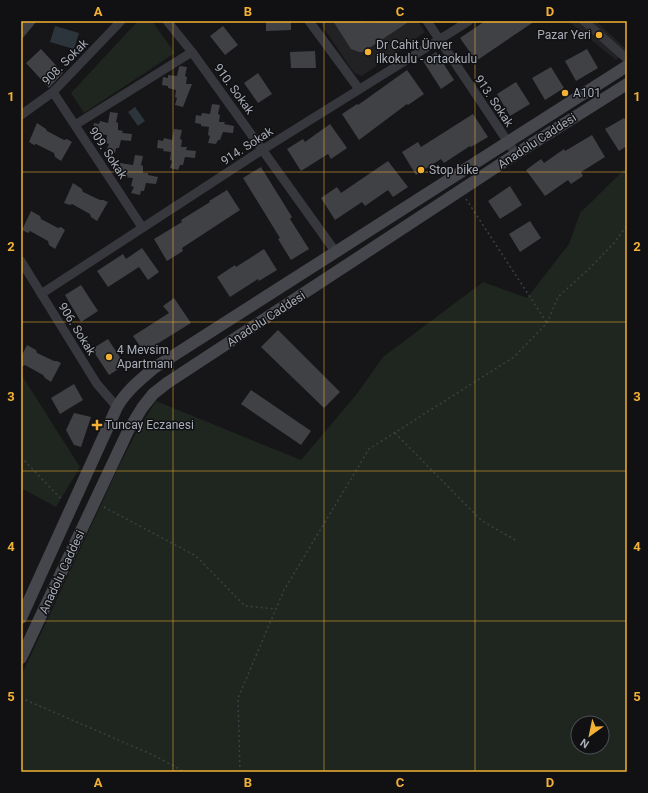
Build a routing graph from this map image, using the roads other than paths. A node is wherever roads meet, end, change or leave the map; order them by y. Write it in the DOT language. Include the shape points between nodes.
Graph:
graph roads {
  1 [pos="121,21"];
  2 [pos="167,21"];
  3 [pos="309,21"];
  4 [pos="427,21"];
  5 [pos="469,21"];
  6 [pos="584,21"];
  7 [pos="439,40"];
  8 [pos="192,52"];
  9 [pos="627,59"];
  10 [pos="627,66"];
  11 [pos="627,84"];
  12 [pos="359,89"];
  13 [pos="53,92"];
  14 [pos="21,115"];
  15 [pos="75,125"];
  16 [pos="507,143"];
  17 [pos="262,150"];
  18 [pos="516,154"];
  19 [pos="142,228"];
  20 [pos="335,251"];
  21 [pos="21,261"];
  22 [pos="41,294"];
  23 [pos="117,407"];
  24 [pos="21,618"];
  25 [pos="21,658"];
  1 -- 13 [label="street, 908. Sokak"];
  2 -- 8 [label="street, 910. Sokak"];
  3 -- 12 [label="street"];
  4 -- 7 [label="street, 913. Sokak"];
  5 -- 7 [label="street, 914. Sokak"];
  6 -- 9 [label="street"];
  7 -- 12 [label="street, 914. Sokak"];
  7 -- 16 [label="street, 913. Sokak"];
  8 -- 15 [label="street"];
  8 -- 17 [label="street, 910. Sokak"];
  10 -- 16 [label="main road, Anadolu Caddesi"];
  11 -- 18 [label="main road, Anadolu Caddesi"];
  12 -- 17 [label="street, 914. Sokak"];
  13 -- 14 [label="street, 908. Sokak"];
  13 -- 15 [label="street, 909. Sokak"];
  15 -- 19 [label="street, 909. Sokak"];
  16 -- 18 [label="street, 913. Sokak"];
  16 -- 20 [label="main road, Anadolu Caddesi"];
  17 -- 19 [label="street, 914. Sokak"];
  17 -- 20 [label="street, 910. Sokak"];
  18 -- 25 [label="main road, Anadolu Caddesi" via="153,394 128,430"];
  19 -- 22 [label="street, 914. Sokak"];
  20 -- 23 [label="main road, Anadolu Caddesi" via="154,368 122,398"];
  21 -- 22 [label="street, 906. Sokak"];
  22 -- 23 [label="street, 906. Sokak" via="97,384"];
  23 -- 24 [label="main road, Anadolu Caddesi"];
}
